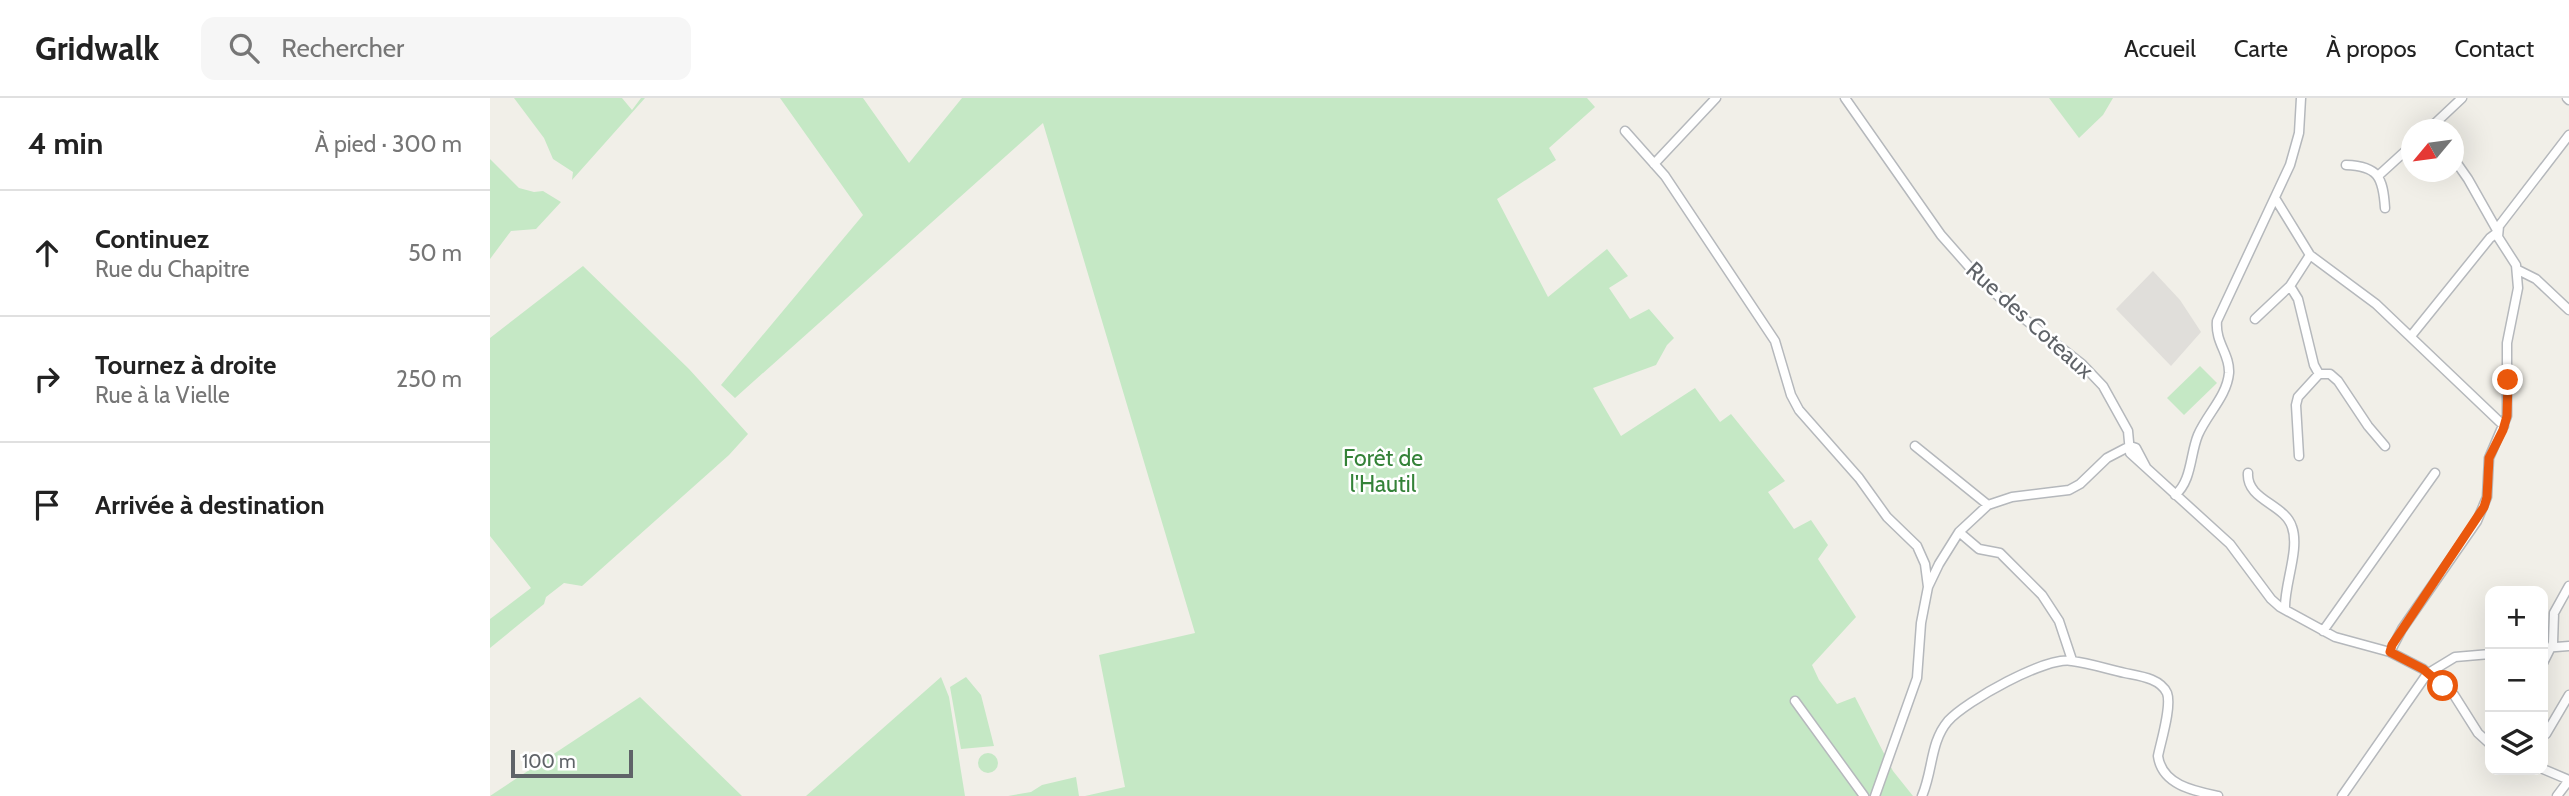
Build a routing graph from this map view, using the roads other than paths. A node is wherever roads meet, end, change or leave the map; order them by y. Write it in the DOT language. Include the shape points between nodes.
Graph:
graph roads {
  1 [pos="1716,98"];
  2 [pos="1845,98"];
  3 [pos="2301,98"];
  4 [pos="2462,98"];
  5 [pos="2440,119"];
  6 [pos="1625,131"];
  7 [pos="2569,135"];
  8 [pos="2401,155"];
  9 [pos="1654,163"];
  10 [pos="2346,165"];
  11 [pos="2464,174"];
  12 [pos="2378,176"];
  13 [pos="2275,198"];
  14 [pos="2385,208"];
  15 [pos="2498,232"];
  16 [pos="2310,256"];
  17 [pos="2518,270"];
  18 [pos="2290,286"];
  19 [pos="2569,310"];
  20 [pos="2255,319"];
  21 [pos="2412,336"];
  22 [pos="2319,374"];
  23 [pos="2504,426"];
  24 [pos="1915,446"];
  25 [pos="2130,446"];
  26 [pos="2385,446"];
  27 [pos="2299,456"];
  28 [pos="2248,473"];
  29 [pos="2435,473"];
  30 [pos="2175,495"];
  31 [pos="1989,505"];
  32 [pos="1959,531"];
  33 [pos="2569,586"];
  34 [pos="1928,587"];
  35 [pos="2285,610"];
  36 [pos="2323,631"];
  37 [pos="2548,643"];
  38 [pos="2548,648"];
  39 [pos="2567,649"];
  40 [pos="2390,652"];
  41 [pos="2485,654"];
  42 [pos="2072,660"];
  43 [pos="2427,674"];
  44 [pos="2569,695"];
  45 [pos="1795,701"];
  46 [pos="2548,731"];
  47 [pos="2485,734"];
  48 [pos="2548,771"];
  49 [pos="2569,780"];
  50 [pos="1864,796"];
  51 [pos="1875,796"];
  52 [pos="1922,796"];
  53 [pos="2218,796"];
  54 [pos="2342,796"];
  55 [pos="2557,796"];
  1 -- 9 [label="street"];
  2 -- 25 [label="street, Rue des Coteaux" via="1941,235 1971,270 2103,386 2125,426"];
  3 -- 13 [label="street" via="2296,147"];
  4 -- 5 [label="street"];
  6 -- 9 [label="street"];
  7 -- 15 [label="street" via="2502,220"];
  8 -- 12 [label="street"];
  9 -- 34 [label="street" via="1775,341 1799,411 1887,517 1917,546"];
  10 -- 12 [label="street" via="2363,165"];
  11 -- 15 [label="street"];
  12 -- 14 [label="street"];
  13 -- 16 [label="street"];
  13 -- 30 [label="street" via="2217,321 2217,338 2230,372 2225,390 2197,438 2186,480"];
  15 -- 17 [label="street"];
  15 -- 21 [label="street"];
  16 -- 18 [label="street"];
  16 -- 21 [label="street"];
  17 -- 19 [label="street" via="2536,279"];
  17 -- 23 [label="street" via="2508,342"];
  18 -- 20 [label="street"];
  18 -- 22 [label="street" via="2298,299"];
  21 -- 23 [label="street"];
  22 -- 26 [label="street" via="2330,374 2338,381"];
  22 -- 27 [label="street" via="2296,405"];
  23 -- 40 [label="street" via="2489,458 2484,507"];
  24 -- 31 [label="street"];
  25 -- 30 [label="street, Rue des Coteaux" via="2130,453"];
  25 -- 31 [label="street" via="2107,458 2069,490 2012,497"];
  28 -- 35 [label="street" via="2254,491 2288,518 2293,528"];
  29 -- 36 [label="street"];
  30 -- 35 [label="street, Rue des Coteaux" via="2230,544 2271,599"];
  31 -- 32 [label="street"];
  32 -- 34 [label="street"];
  32 -- 42 [label="street" via="1979,549 2000,554 2042,595 2059,621"];
  33 -- 37 [label="street" via="2554,613"];
  34 -- 51 [label="street" via="1917,678"];
  35 -- 36 [label="street, Rue des Coteaux"];
  36 -- 40 [label="street, Rue des Coteaux"];
  38 -- 39 [label="street"];
  40 -- 43 [label="street, Rue des Coteaux"];
  41 -- 43 [label="street" via="2455,657"];
  42 -- 52 [label="street" via="2020,675 1946,723 1936,740 1930,779"];
  42 -- 53 [label="street" via="2154,680 2166,690 2169,702 2159,763 2178,785"];
  43 -- 47 [label="street, Rue des Coteaux" via="2454,695"];
  43 -- 54 [label="street"];
  44 -- 46 [label="street"];
  45 -- 50 [label="street"];
  48 -- 49 [label="street"];
  49 -- 55 [label="street"];
}
